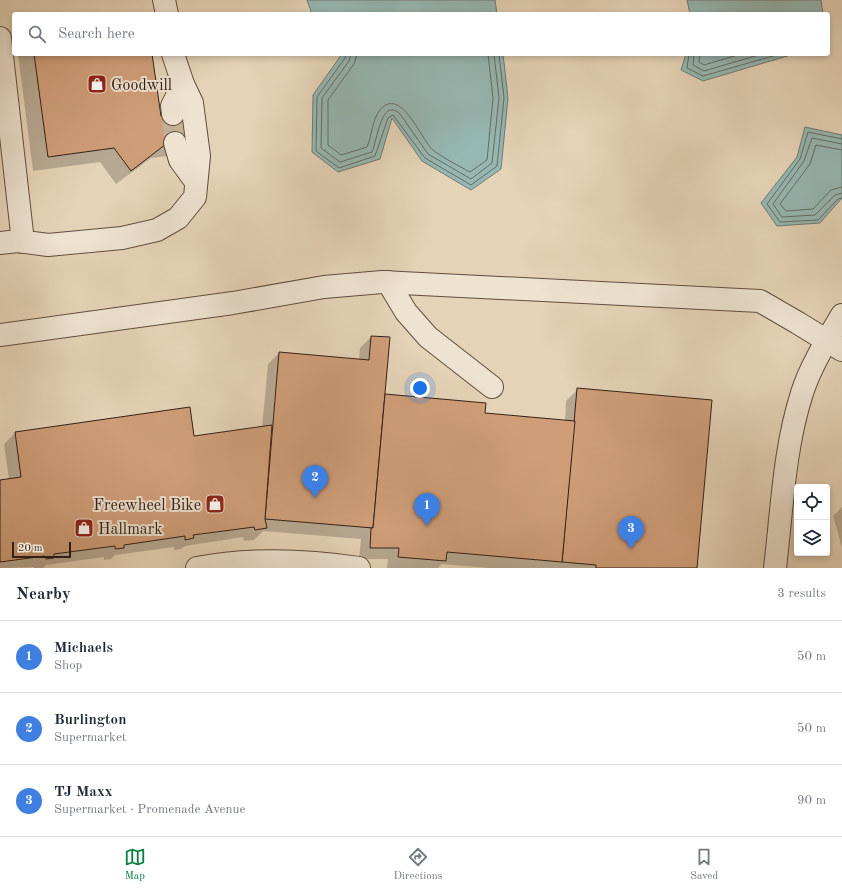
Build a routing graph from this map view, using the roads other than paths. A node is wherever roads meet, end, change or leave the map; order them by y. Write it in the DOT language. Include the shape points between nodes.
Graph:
graph roads {
  1 [pos="164,0"];
  2 [pos="167,12"];
  3 [pos="0,38"];
  4 [pos="174,56"];
  5 [pos="183,84"];
  6 [pos="173,114"];
  7 [pos="176,143"];
  8 [pos="196,182"];
  9 [pos="22,242"];
  10 [pos="0,243"];
  11 [pos="388,282"];
  12 [pos="842,315"];
  13 [pos="0,335"];
  14 [pos="834,345"];
  15 [pos="492,387"];
  16 [pos="197,568"];
  17 [pos="360,568"];
  18 [pos="775,568"];
  1 -- 2 [label="street"];
  3 -- 9 [label="street"];
  4 -- 5 [label="street"];
  5 -- 6 [label="street" via="172,106"];
  5 -- 8 [label="street" via="192,102 199,156"];
  7 -- 8 [label="street" via="180,160"];
  8 -- 9 [label="street" via="195,197 178,218 157,230 122,238 48,245"];
  9 -- 10 [label="street"];
  11 -- 13 [label="street" via="324,286 233,303"];
  11 -- 14 [label="street" via="760,301"];
  11 -- 15 [label="street" via="406,312 428,338"];
  12 -- 14 [label="street"];
  14 -- 18 [label="street" via="805,386 794,421"];
  16 -- 17 [label="street" via="261,561"];
}
